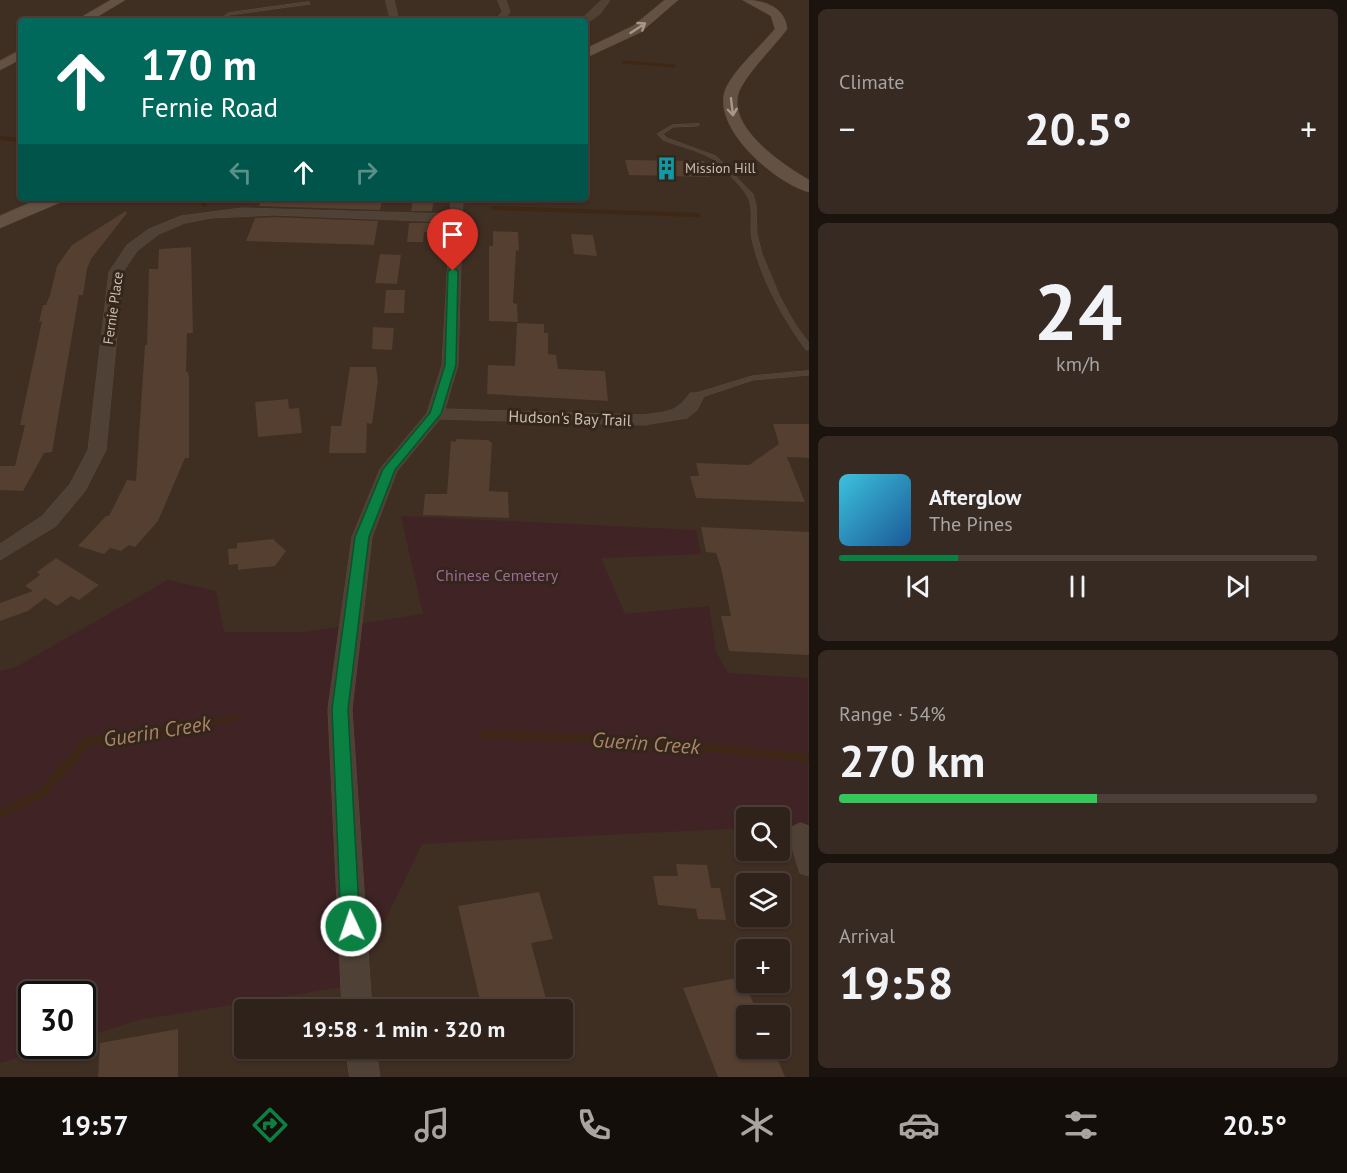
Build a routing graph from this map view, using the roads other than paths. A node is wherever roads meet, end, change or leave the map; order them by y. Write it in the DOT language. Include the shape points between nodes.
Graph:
graph roads {
  1 [pos="119,0"];
  2 [pos="390,0"];
  3 [pos="502,0"];
  4 [pos="606,0"];
  5 [pos="672,0"];
  6 [pos="749,0"];
  7 [pos="764,0"];
  8 [pos="309,3"];
  9 [pos="658,6"];
  10 [pos="638,12"];
  11 [pos="86,18"];
  12 [pos="223,18"];
  13 [pos="394,18"];
  14 [pos="501,18"];
  15 [pos="588,18"];
  16 [pos="794,19"];
  17 [pos="588,43"];
  18 [pos="783,46"];
  19 [pos="588,53"];
  20 [pos="18,56"];
  21 [pos="0,66"];
  22 [pos="697,125"];
  23 [pos="808,178"];
  24 [pos="808,187"];
  25 [pos="27,201"];
  26 [pos="48,201"];
  27 [pos="457,201"];
  28 [pos="0,213"];
  29 [pos="454,218"];
  30 [pos="0,223"];
  31 [pos="808,348"];
  32 [pos="808,374"];
  33 [pos="696,396"];
  34 [pos="435,414"];
  35 [pos="0,553"];
  36 [pos="801,835"];
  37 [pos="808,864"];
  38 [pos="356,999"];
  39 [pos="363,1059"];
  40 [pos="365,1077"];
  1 -- 11 [label="main road"];
  2 -- 13 [label="street"];
  3 -- 14 [label="street" via="506,12"];
  4 -- 15 [label="street"];
  5 -- 9 [label="main road"];
  6 -- 24 [label="main road, one-way" via="776,15 781,29 733,88 730,99 735,122 772,164"];
  7 -- 16 [label="main road"];
  8 -- 12 [label="lane" via="228,14"];
  19 -- 9 [label="main road, one-way" via="637,29"];
  10 -- 17 [label="main road"];
  18 -- 23 [label="main road" via="753,76 746,89 744,111 753,132 772,153"];
  20 -- 21 [label="main road"];
  22 -- 31 [label="lane" via="672,126 660,134 714,157 750,194 755,241 785,310"];
  25 -- 28 [label="main road"];
  26 -- 30 [label="main road"];
  27 -- 29 [label="street"];
  29 -- 34 [label="street" via="450,365"];
  29 -- 35 [label="street, Fernie Place" via="233,211 188,218 140,240 124,255 116,272 97,450 78,487 49,521"];
  32 -- 33 [label="lane" via="752,378"];
  33 -- 34 [label="street, Hudson's Bay Trail" via="681,414 644,420"];
  34 -- 38 [label="street" via="389,469 362,537 340,709"];
  36 -- 37 [label="street"];
  39 -- 40 [label="street"];
}
